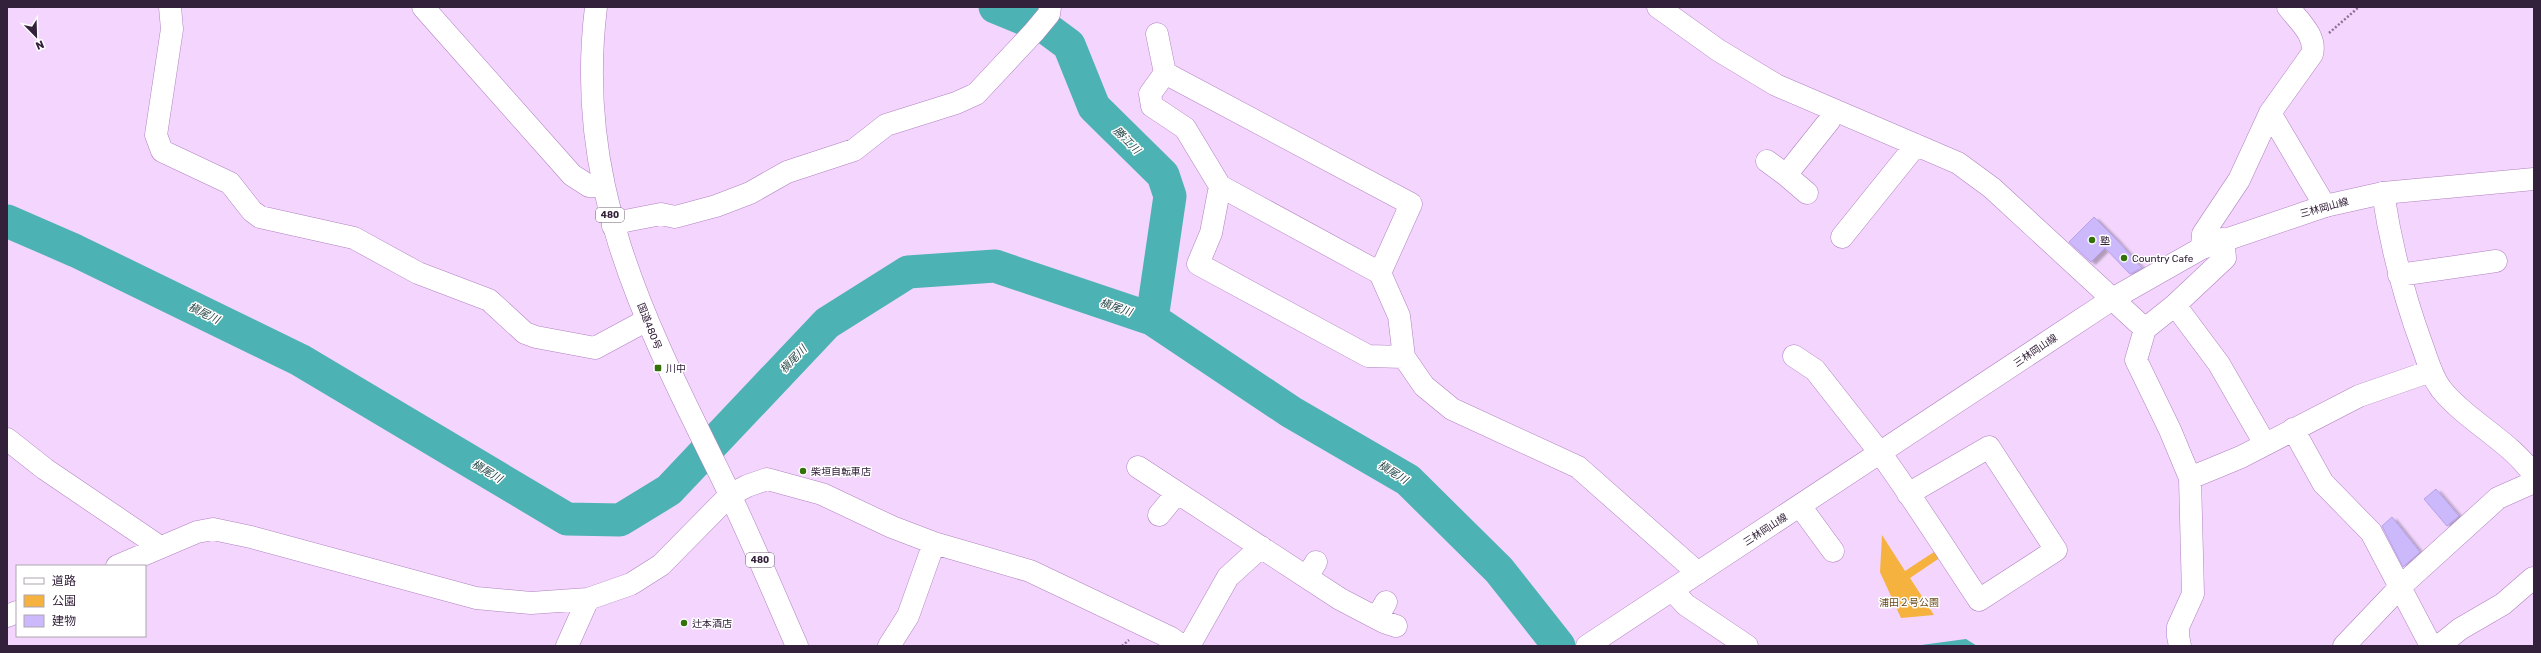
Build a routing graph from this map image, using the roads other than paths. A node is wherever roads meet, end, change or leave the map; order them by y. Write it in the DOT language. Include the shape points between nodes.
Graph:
graph roads {
  1 [pos="170,7"];
  2 [pos="423,7"];
  3 [pos="596,7"];
  4 [pos="1658,7"];
  5 [pos="2288,7"];
  6 [pos="1043,20"];
  7 [pos="1158,34"];
  8 [pos="1165,73"];
  9 [pos="1833,110"];
  10 [pos="2270,113"];
  11 [pos="1916,145"];
  12 [pos="1767,161"];
  13 [pos="1786,175"];
  14 [pos="2534,179"];
  15 [pos="602,186"];
  16 [pos="1220,186"];
  17 [pos="1807,193"];
  18 [pos="2383,193"];
  19 [pos="2324,206"];
  20 [pos="613,226"];
  21 [pos="1842,238"];
  22 [pos="2223,239"];
  23 [pos="2202,248"];
  24 [pos="2496,261"];
  25 [pos="1380,273"];
  26 [pos="2400,275"];
  27 [pos="2114,298"];
  28 [pos="2176,305"];
  29 [pos="647,320"];
  30 [pos="2145,329"];
  31 [pos="1404,357"];
  32 [pos="1807,358"];
  33 [pos="2431,371"];
  34 [pos="2293,429"];
  35 [pos="7,439"];
  36 [pos="2265,444"];
  37 [pos="1881,454"];
  38 [pos="1138,467"];
  39 [pos="2534,475"];
  40 [pos="2190,478"];
  41 [pos="2534,482"];
  42 [pos="1177,493"];
  43 [pos="1908,494"];
  44 [pos="730,495"];
  45 [pos="1800,506"];
  46 [pos="1159,514"];
  47 [pos="934,543"];
  48 [pos="160,547"];
  49 [pos="1261,547"];
  50 [pos="1832,550"];
  51 [pos="119,565"];
  52 [pos="1698,573"];
  53 [pos="2533,578"];
  54 [pos="2401,586"];
  55 [pos="1672,590"];
  56 [pos="588,599"];
  57 [pos="1386,615"];
  58 [pos="567,646"];
  59 [pos="797,646"];
  60 [pos="889,646"];
  61 [pos="1182,646"];
  62 [pos="1189,646"];
  63 [pos="1587,646"];
  64 [pos="1747,646"];
  65 [pos="2180,646"];
  66 [pos="2344,646"];
  67 [pos="2431,646"];
  68 [pos="2439,646"];
  1 -- 29 [label="main road" via="172,29 156,135 162,151 230,183 252,211 260,216 354,238 418,273 489,300 525,333 536,337 595,348"];
  2 -- 15 [label="main road" via="572,175 590,186"];
  3 -- 15 [label="main road, 国道480号 / 480" via="592,72 593,119"];
  4 -- 9 [label="main road" via="1718,50 1776,85"];
  5 -- 10 [label="main road" via="2312,39 2314,47 2312,54"];
  6 -- 20 [label="main road" via="976,94 956,103 897,120 886,125 854,150 787,172 750,193 716,206 675,217 661,214"];
  7 -- 8 [label="main road"];
  8 -- 16 [label="main road" via="1150,94 1152,106 1185,128"];
  8 -- 25 [label="main road" via="1411,204"];
  9 -- 11 [label="main road"];
  9 -- 13 [label="main road" via="1828,121"];
  10 -- 19 [label="main road"];
  10 -- 23 [label="main road" via="2239,180 2203,234"];
  11 -- 21 [label="main road"];
  11 -- 27 [label="main road" via="1958,163 1992,188"];
  12 -- 13 [label="main road"];
  13 -- 17 [label="main road"];
  14 -- 18 [label="main road, 三林岡山線"];
  15 -- 20 [label="main road, 国道480号 / 480"];
  16 -- 25 [label="main road"];
  16 -- 31 [label="main road" via="1211,233 1198,264 1368,356"];
  18 -- 19 [label="main road, 三林岡山線"];
  18 -- 26 [label="main road" via="2392,248"];
  19 -- 22 [label="main road, 三林岡山線"];
  20 -- 29 [label="main road, 国道480号 / 480"];
  22 -- 23 [label="main road, 三林岡山線"];
  22 -- 28 [label="main road" via="2225,258"];
  23 -- 27 [label="main road, 三林岡山線"];
  24 -- 26 [label="main road"];
  25 -- 31 [label="main road" via="1399,316"];
  26 -- 33 [label="main road"];
  27 -- 30 [label="main road"];
  27 -- 37 [label="main road, 三林岡山線"];
  28 -- 30 [label="main road"];
  28 -- 36 [label="main road" via="2219,364"];
  29 -- 44 [label="main road, 国道480号 / 480"];
  30 -- 40 [label="main road" via="2136,360"];
  31 -- 52 [label="main road" via="1424,386 1452,409 1578,467"];
  32 -- 37 [label="main road"];
  33 -- 34 [label="main road" via="2359,396"];
  33 -- 39 [label="main road" via="2449,398 2525,463"];
  34 -- 36 [label="main road"];
  34 -- 54 [label="main road" via="2323,483 2371,532"];
  35 -- 48 [label="main road" via="45,469"];
  36 -- 40 [label="main road" via="2205,474"];
  37 -- 43 [label="main road"];
  37 -- 45 [label="main road, 三林岡山線"];
  38 -- 42 [label="main road"];
  40 -- 65 [label="main road" via="2194,594 2178,627"];
  41 -- 54 [label="main road" via="2498,498"];
  42 -- 46 [label="main road"];
  42 -- 49 [label="main road"];
  43 -- 43 [label="main road" via="1979,600 2056,550 1989,447"];
  44 -- 47 [label="main road" via="767,479 822,494 892,527"];
  44 -- 56 [label="main road" via="661,565 631,584"];
  44 -- 59 [label="main road, 国道480号 / 480"];
  45 -- 50 [label="main road"];
  45 -- 52 [label="main road, 三林岡山線"];
  47 -- 60 [label="main road" via="908,616"];
  47 -- 61 [label="main road" via="1030,571 1171,638"];
  48 -- 51 [label="main road"];
  48 -- 56 [label="main road" via="197,532 213,529 252,537 476,598 531,603"];
  49 -- 57 [label="main road" via="1311,569"];
  49 -- 62 [label="main road" via="1228,577"];
  52 -- 55 [label="main road, 三林岡山線"];
  53 -- 68 [label="main road" via="2503,604 2460,629"];
  54 -- 66 [label="main road"];
  54 -- 67 [label="main road"];
  55 -- 63 [label="main road, 三林岡山線"];
  55 -- 64 [label="main road" via="1686,605"];
  56 -- 58 [label="main road"];
}
